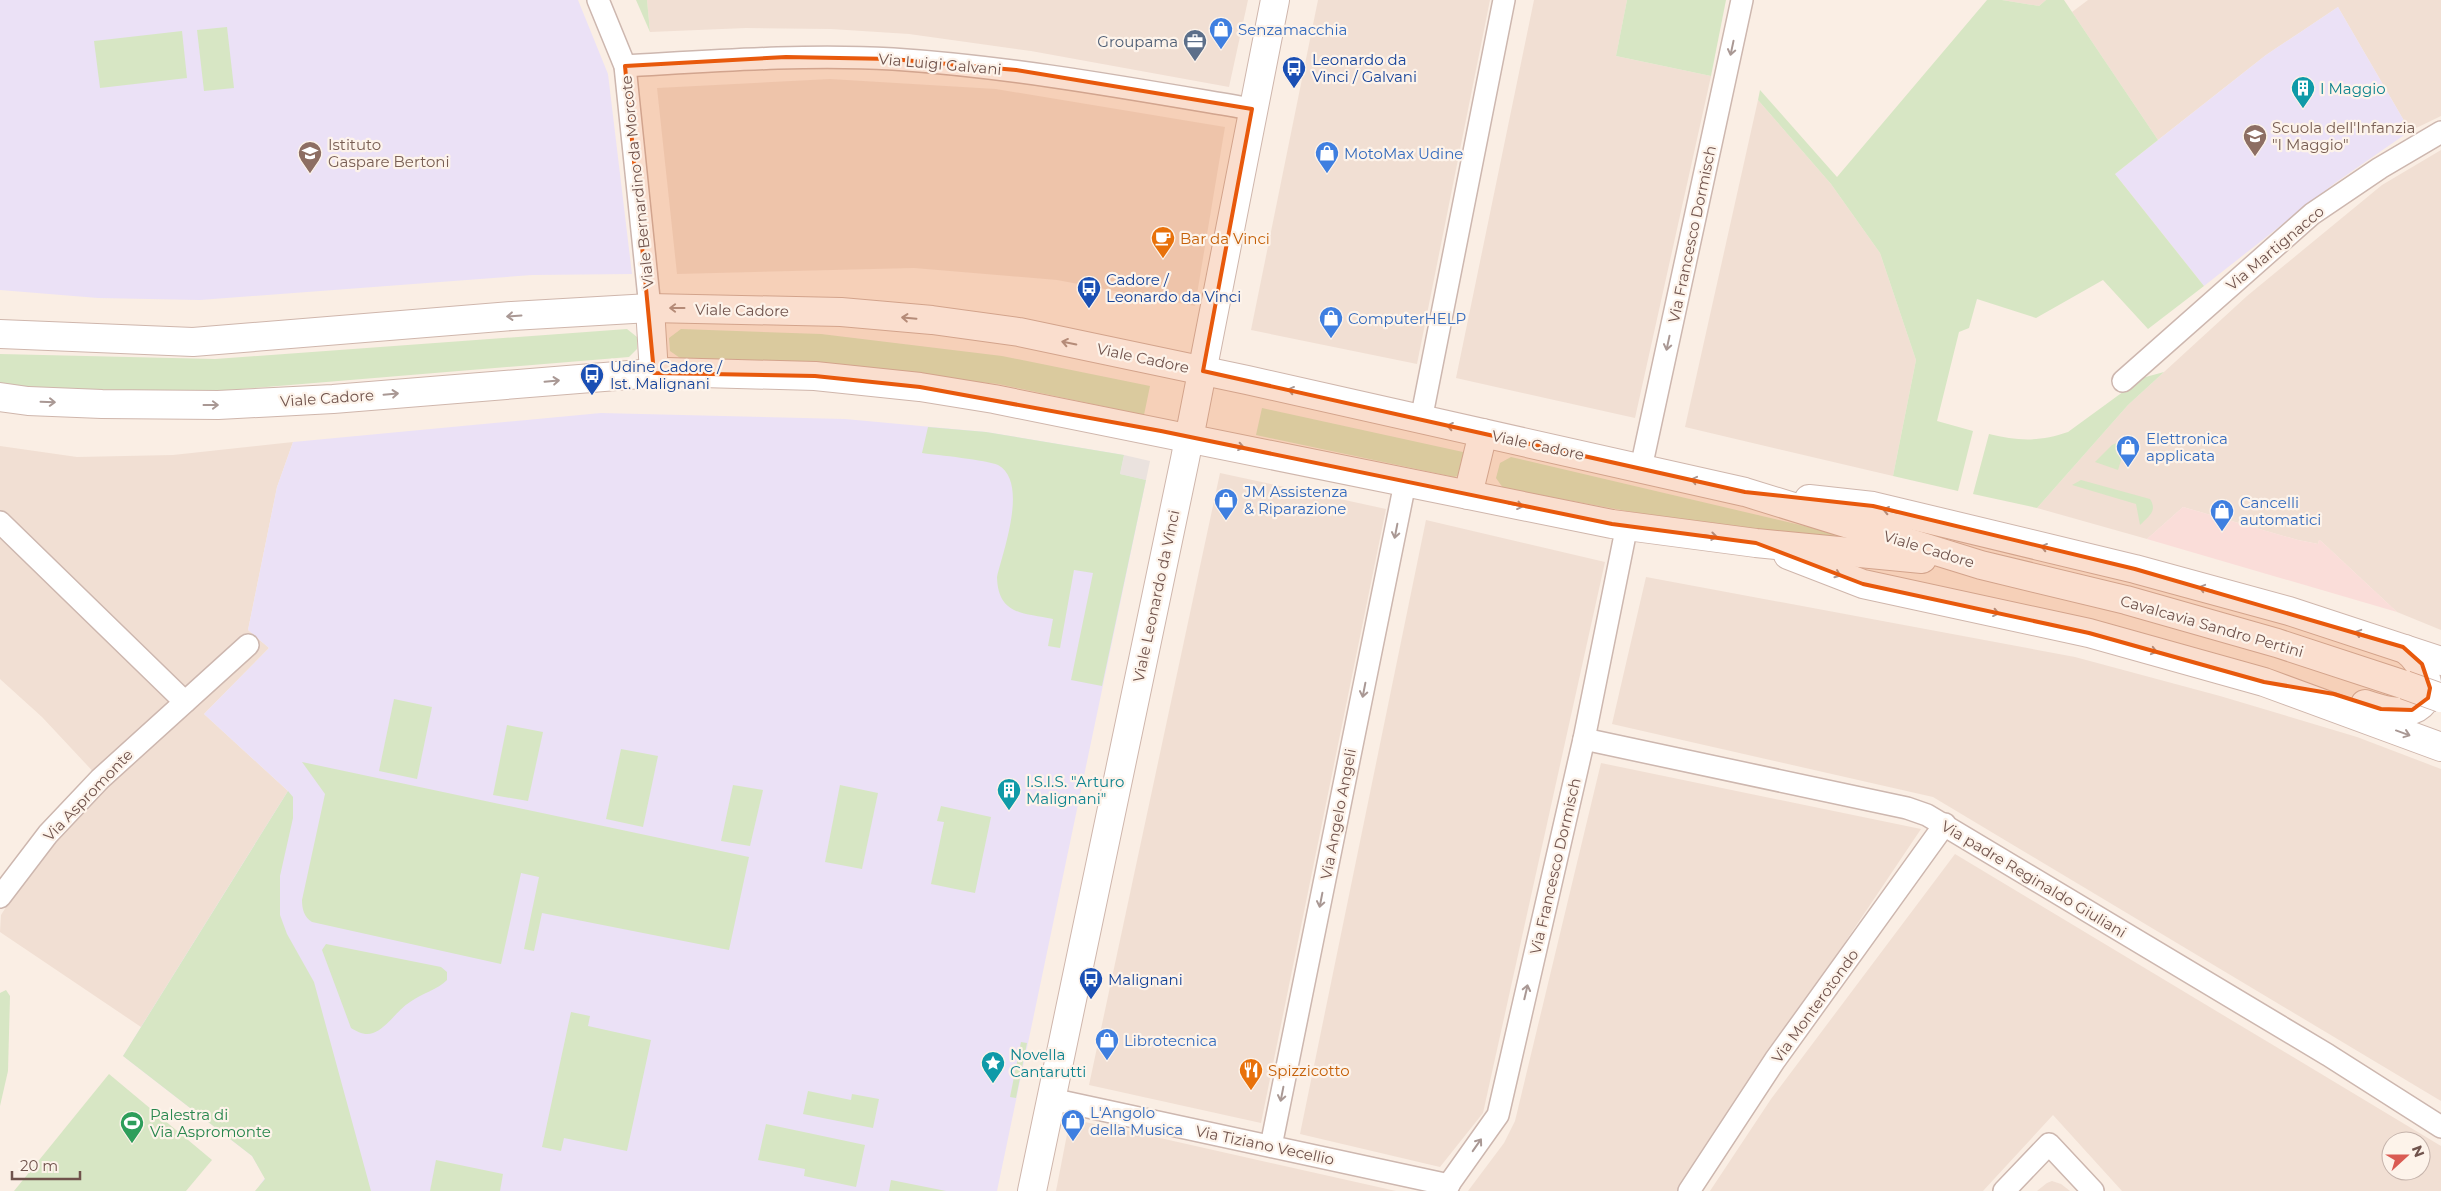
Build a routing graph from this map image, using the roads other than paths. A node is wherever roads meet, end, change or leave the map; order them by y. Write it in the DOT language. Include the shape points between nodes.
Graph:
graph roads {
  1 [pos="598,0"];
  2 [pos="1275,0"];
  3 [pos="1504,0"];
  4 [pos="1742,0"];
  5 [pos="624,66"];
  6 [pos="1252,110"];
  7 [pos="2441,132"];
  8 [pos="650,308"];
  9 [pos="0,334"];
  10 [pos="1203,371"];
  11 [pos="654,372"];
  12 [pos="2122,381"];
  13 [pos="0,397"];
  14 [pos="1421,420"];
  15 [pos="1490,434"];
  16 [pos="1189,437"];
  17 [pos="1641,468"];
  18 [pos="1406,483"];
  19 [pos="1745,492"];
  20 [pos="1475,497"];
  21 [pos="0,522"];
  22 [pos="1627,525"];
  23 [pos="1756,543"];
  24 [pos="1981,565"];
  25 [pos="248,645"];
  26 [pos="2403,647"];
  27 [pos="2441,660"];
  28 [pos="2264,682"];
  29 [pos="2441,698"];
  30 [pos="185,702"];
  31 [pos="1584,739"];
  32 [pos="2441,747"];
  33 [pos="1945,824"];
  34 [pos="0,897"];
  35 [pos="1051,1099"];
  36 [pos="2441,1127"];
  37 [pos="1271,1146"];
  38 [pos="1446,1188"];
  39 [pos="1032,1191"];
  40 [pos="1689,1191"];
  41 [pos="2004,1191"];
  42 [pos="2093,1191"];
  1 -- 5 [label="street, Viale Bernardino da Morcote"];
  2 -- 6 [label="main road, Viale Leonardo da Vinci"];
  3 -- 14 [label="street"];
  4 -- 17 [label="street, Via Francesco Dormisch, one-way"];
  5 -- 6 [label="street, Via Luigi Galvani" via="786,57 892,59 1016,70"];
  5 -- 8 [label="street, Viale Bernardino da Morcote"];
  6 -- 10 [label="main road, Viale Leonardo da Vinci"];
  7 -- 12 [label="street, Via Martignacco" via="2312,214"];
  8 -- 9 [label="main road, Viale Cadore, one-way" via="193,342"];
  10 -- 8 [label="main road, Viale Cadore, one-way" via="1019,332 932,320 841,312"];
  8 -- 11 [label="main road"];
  14 -- 10 [label="main road, Viale Cadore, one-way"];
  10 -- 16 [label="main road, Viale Leonardo da Vinci"];
  13 -- 11 [label="main road, Viale Cadore, one-way" via="102,404 218,405 333,399"];
  11 -- 16 [label="main road, Viale Cadore" via="815,376 920,387 994,398"];
  15 -- 14 [label="main road, Viale Cadore, one-way"];
  15 -- 17 [label="main road, Viale Cadore"];
  15 -- 20 [label="main road"];
  16 -- 18 [label="main road, Viale Cadore, one-way"];
  16 -- 35 [label="main road, Viale Leonardo da Vinci"];
  19 -- 17 [label="main road, Viale Cadore, one-way"];
  18 -- 20 [label="main road, Viale Cadore"];
  18 -- 37 [label="street, Via Angelo Angeli, one-way"];
  19 -- 24 [label="main road, Viale Cadore"];
  26 -- 19 [label="main road, one-way" via="2289,611 2135,569 1882,509"];
  20 -- 22 [label="main road, Viale Cadore, one-way"];
  21 -- 30 [label="street"];
  22 -- 23 [label="main road, Viale Cadore, one-way"];
  22 -- 31 [label="street, Via Francesco Dormisch"];
  23 -- 24 [label="main road, Viale Cadore"];
  23 -- 28 [label="main road, one-way" via="1863,584 2089,633"];
  24 -- 29 [label="main road, Cavalcavia Sandro Pertini, bridge" via="2145,605 2277,643"];
  25 -- 30 [label="street, Via Aspromonte"];
  26 -- 27 [label="main road"];
  26 -- 28 [label="main road" via="2422,664 2430,688 2428,698 2412,710 2381,709 2334,694"];
  28 -- 32 [label="main road, one-way"];
  30 -- 34 [label="street, Via Aspromonte" via="100,779 48,834"];
  31 -- 33 [label="street, Via padre Reginaldo Giuliani" via="1907,808"];
  38 -- 31 [label="street, Via Francesco Dormisch, one-way" via="1498,1115"];
  33 -- 36 [label="street, Via padre Reginaldo Giuliani" via="2328,1055"];
  33 -- 40 [label="street, Via Monterotondo" via="1775,1060"];
  35 -- 37 [label="street, Via Tiziano Vecellio"];
  35 -- 39 [label="main road, Viale Leonardo da Vinci"];
  37 -- 38 [label="street, Via Tiziano Vecellio"];
  41 -- 42 [label="street" via="2049,1144"];
}
